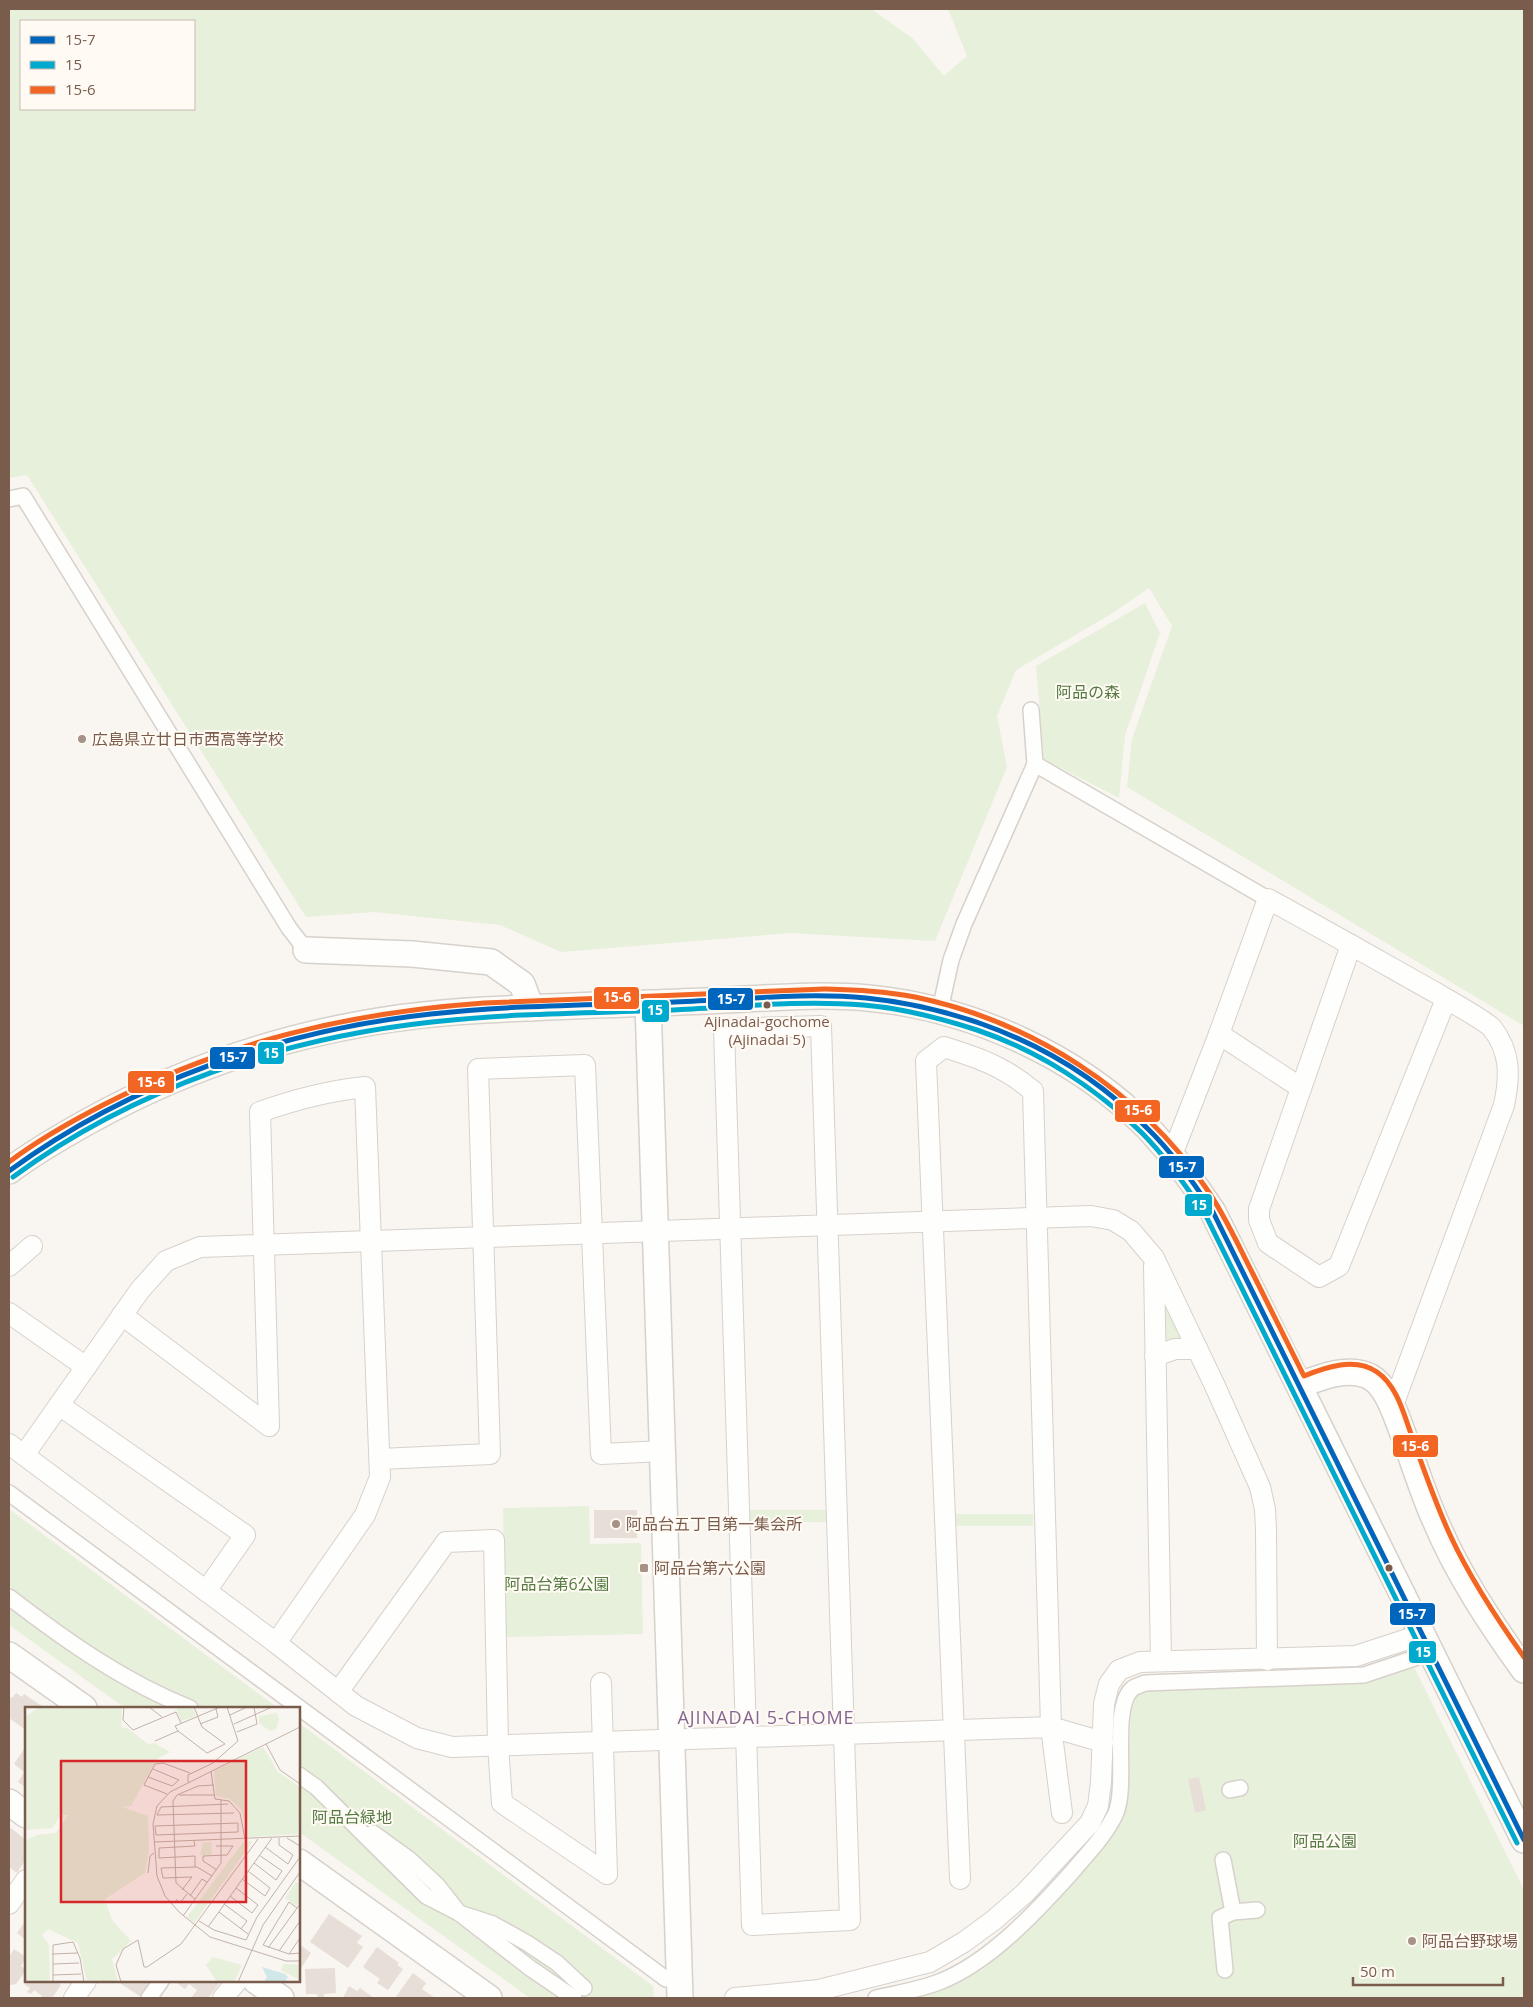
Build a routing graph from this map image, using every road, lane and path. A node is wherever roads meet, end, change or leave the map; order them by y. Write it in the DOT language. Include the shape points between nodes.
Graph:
graph roads {
  1 [pos="9,499"];
  2 [pos="1031,710"];
  3 [pos="1035,764"];
  4 [pos="1268,899"];
  5 [pos="1351,945"];
  6 [pos="306,950"];
  7 [pos="1446,999"];
  8 [pos="648,1003"];
  9 [pos="532,1008"];
  10 [pos="940,1010"];
  11 [pos="1219,1034"];
  12 [pos="1301,1088"];
  13 [pos="1172,1155"];
  14 [pos="9,1171"];
  15 [pos="1037,1218"];
  16 [pos="933,1221"];
  17 [pos="827,1225"];
  18 [pos="730,1228"];
  19 [pos="656,1231"];
  20 [pos="592,1233"];
  21 [pos="483,1237"];
  22 [pos="371,1241"];
  23 [pos="264,1245"];
  24 [pos="32,1246"];
  25 [pos="1154,1258"];
  26 [pos="9,1266"];
  27 [pos="9,1313"];
  28 [pos="122,1315"];
  29 [pos="1197,1349"];
  30 [pos="1155,1356"];
  31 [pos="86,1367"];
  32 [pos="1300,1384"];
  33 [pos="59,1405"];
  34 [pos="1392,1408"];
  35 [pos="662,1451"];
  36 [pos="14,1452"];
  37 [pos="380,1459"];
  38 [pos="9,1492"];
  39 [pos="9,1586"];
  40 [pos="206,1591"];
  41 [pos="9,1597"];
  42 [pos="48,1627"];
  43 [pos="1423,1634"];
  44 [pos="276,1643"];
  45 [pos="9,1655"];
  46 [pos="1415,1658"];
  47 [pos="1267,1660"];
  48 [pos="1160,1661"];
  49 [pos="1524,1670"];
  50 [pos="601,1683"];
  51 [pos="338,1692"];
  52 [pos="83,1707"];
  53 [pos="187,1707"];
  54 [pos="296,1707"];
  55 [pos="300,1710"];
  56 [pos="1051,1728"];
  57 [pos="954,1731"];
  58 [pos="844,1734"];
  59 [pos="746,1737"];
  60 [pos="672,1740"];
  61 [pos="603,1742"];
  62 [pos="1103,1742"];
  63 [pos="498,1745"];
  64 [pos="300,1776"];
  65 [pos="9,1802"];
  66 [pos="1062,1812"];
  67 [pos="25,1814"];
  68 [pos="1524,1840"];
  69 [pos="1223,1860"];
  70 [pos="300,1863"];
  71 [pos="960,1879"];
  72 [pos="25,1881"];
  73 [pos="9,1904"];
  74 [pos="1257,1910"];
  75 [pos="1233,1912"];
  76 [pos="1224,1970"];
  77 [pos="85,1982"];
  78 [pos="160,1982"];
  79 [pos="236,1982"];
  80 [pos="257,1982"];
  81 [pos="673,1989"];
  82 [pos="579,1993"];
  83 [pos="74,1998"];
  84 [pos="149,1998"];
  85 [pos="224,1998"];
  86 [pos="281,1998"];
  87 [pos="489,1998"];
  88 [pos="735,1998"];
  89 [pos="876,1998"];
  1 -- 6 [label="street" via="22,496 289,928"];
  2 -- 3 [label="street"];
  3 -- 4 [label="street"];
  3 -- 10 [label="street" via="964,924"];
  4 -- 5 [label="street"];
  4 -- 11 [label="street"];
  5 -- 7 [label="street"];
  5 -- 12 [label="street"];
  6 -- 9 [label="street" via="412,954 491,962 522,984"];
  7 -- 12 [label="street" via="1339,1266 1319,1278 1268,1242 1259,1220 1259,1209"];
  7 -- 34 [label="street" via="1492,1027 1508,1062 1509,1082 1504,1105"];
  8 -- 9 [label="street"];
  8 -- 10 [label="street" via="842,997"];
  8 -- 19 [label="street"];
  9 -- 14 [label="street" via="391,1018 334,1028 222,1060 114,1107 63,1135"];
  10 -- 13 [label="street" via="1002,1032 1065,1063 1122,1105"];
  11 -- 12 [label="street"];
  11 -- 13 [label="street"];
  13 -- 32 [label="street" via="1213,1212"];
  15 -- 16 [label="street"];
  15 -- 16 [label="street" via="1033,1091 1015,1076 983,1059 944,1047 926,1061"];
  15 -- 25 [label="street" via="1091,1216 1113,1220 1131,1231"];
  15 -- 56 [label="street"];
  16 -- 17 [label="street"];
  16 -- 57 [label="street"];
  17 -- 18 [label="street"];
  17 -- 18 [label="street" via="821,1026 724,1029"];
  17 -- 58 [label="street"];
  18 -- 19 [label="street"];
  18 -- 59 [label="street"];
  19 -- 20 [label="street"];
  19 -- 35 [label="street"];
  20 -- 21 [label="street"];
  20 -- 21 [label="street" via="585,1065 478,1069"];
  20 -- 35 [label="street" via="601,1454"];
  21 -- 22 [label="street"];
  21 -- 37 [label="street" via="490,1454"];
  22 -- 23 [label="street"];
  22 -- 23 [label="street" via="365,1087 298,1098 260,1112"];
  22 -- 37 [label="street"];
  23 -- 28 [label="street" via="200,1247 166,1261"];
  23 -- 28 [label="street" via="269,1426"];
  24 -- 26 [label="street"];
  25 -- 29 [label="street"];
  25 -- 30 [label="street"];
  27 -- 31 [label="street"];
  28 -- 31 [label="street"];
  29 -- 30 [label="street" via="1175,1349"];
  29 -- 47 [label="street" via="1260,1488 1265,1523"];
  30 -- 48 [label="street"];
  31 -- 33 [label="street"];
  32 -- 34 [label="street" via="1336,1374 1366,1375 1381,1385"];
  32 -- 43 [label="street"];
  33 -- 36 [label="street"];
  33 -- 40 [label="street" via="245,1535"];
  34 -- 49 [label="street" via="1435,1521 1470,1587"];
  35 -- 60 [label="street"];
  36 -- 40 [label="street"];
  37 -- 44 [label="street" via="380,1477 365,1515"];
  38 -- 54 [label="street"];
  39 -- 42 [label="street"];
  40 -- 44 [label="street"];
  41 -- 42 [label="street"];
  42 -- 53 [label="street" via="158,1696"];
  43 -- 47 [label="street" via="1356,1656"];
  43 -- 68 [label="street"];
  44 -- 51 [label="street"];
  45 -- 52 [label="street"];
  46 -- 89 [label="street" via="1364,1676 1145,1683 1133,1688 1122,1709 1116,1811 1106,1832 1040,1907 978,1961 939,1982"];
  47 -- 48 [label="street"];
  48 -- 62 [label="street" via="1140,1662 1119,1670 1109,1684 1104,1704"];
  50 -- 61 [label="street"];
  51 -- 63 [label="street" via="356,1706 417,1738 452,1747"];
  51 -- 63 [label="street" via="446,1542 494,1540"];
  55 -- 81 [label="street"];
  56 -- 57 [label="street"];
  56 -- 62 [label="street"];
  56 -- 66 [label="street"];
  57 -- 58 [label="street"];
  57 -- 71 [label="street"];
  58 -- 59 [label="street"];
  58 -- 59 [label="street" via="850,1920 752,1925"];
  59 -- 60 [label="street"];
  60 -- 61 [label="street"];
  60 -- 81 [label="street"];
  61 -- 63 [label="street"];
  61 -- 63 [label="street" via="607,1874 502,1803"];
  62 -- 88 [label="street" via="1098,1806 1090,1823 1025,1893 964,1942 930,1962 885,1974 819,1990"];
  64 -- 82 [label="street" via="350,1819 426,1896 459,1913"];
  65 -- 67 [label="street"];
  69 -- 75 [label="street"];
  70 -- 87 [label="street"];
  72 -- 73 [label="street"];
  74 -- 75 [label="street"];
  75 -- 76 [label="street" via="1220,1918"];
  77 -- 83 [label="street"];
  78 -- 84 [label="street"];
  79 -- 85 [label="street"];
  80 -- 86 [label="street"];
}
